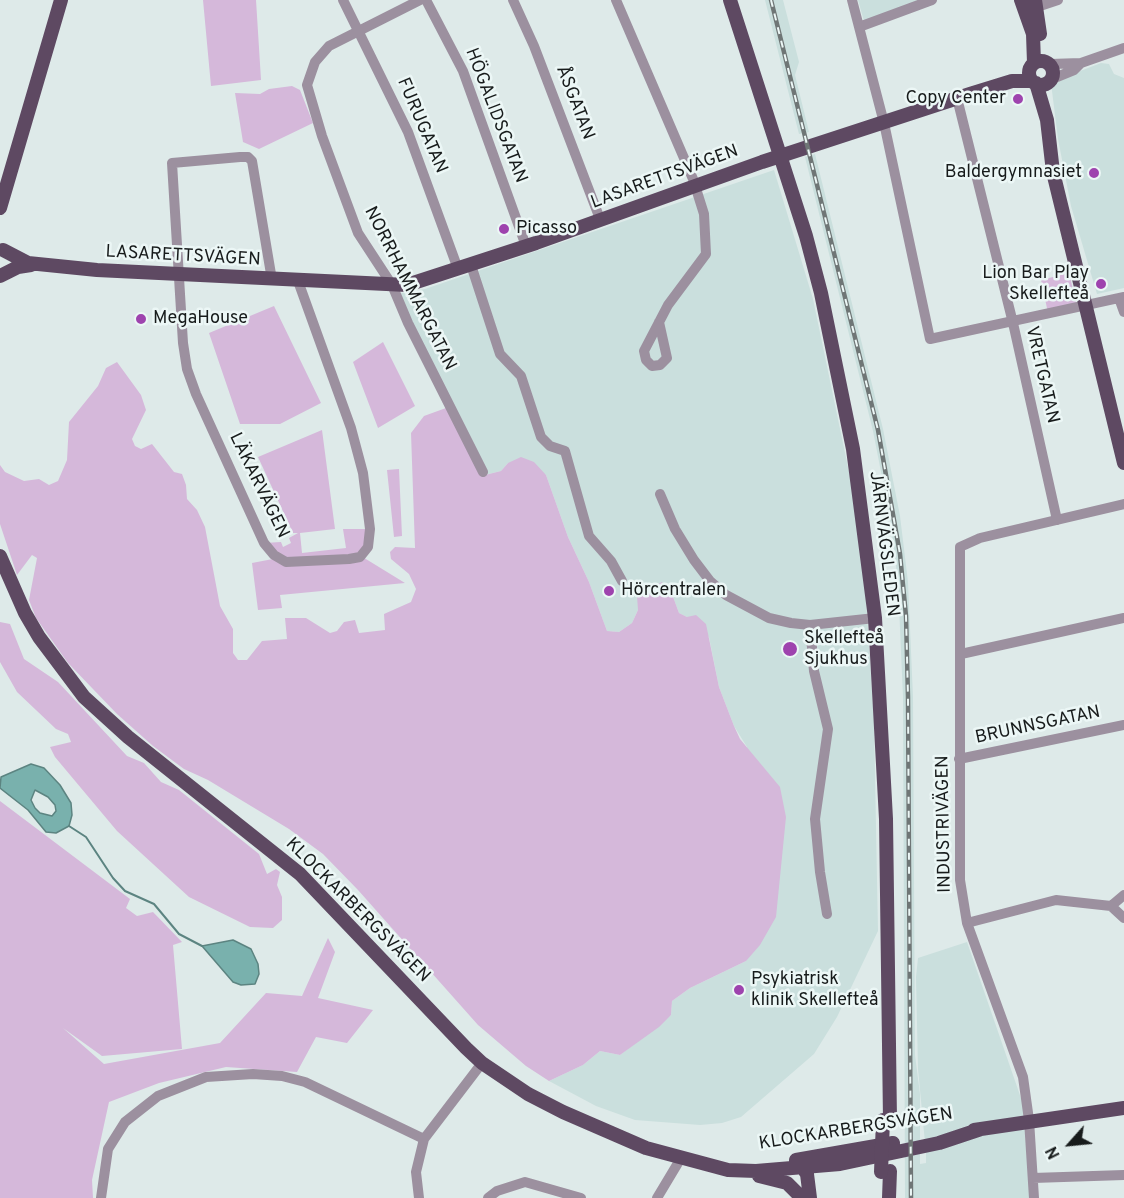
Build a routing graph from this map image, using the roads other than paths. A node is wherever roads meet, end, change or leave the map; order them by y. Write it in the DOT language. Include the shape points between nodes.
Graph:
graph roads {
  1 [pos="61,0"];
  2 [pos="343,0"];
  3 [pos="420,0"];
  4 [pos="426,0"];
  5 [pos="513,0"];
  6 [pos="616,0"];
  7 [pos="730,0"];
  8 [pos="852,0"];
  9 [pos="932,0"];
  10 [pos="1058,0"];
  11 [pos="1029,5"];
  12 [pos="859,27"];
  13 [pos="358,32"];
  14 [pos="1124,48"];
  15 [pos="1041,73"];
  16 [pos="957,98"];
  17 [pos="884,123"];
  18 [pos="780,157"];
  19 [pos="696,185"];
  20 [pos="0,208"];
  21 [pos="600,219"];
  22 [pos="526,246"];
  23 [pos="1,247"];
  24 [pos="39,265"];
  25 [pos="464,267"];
  26 [pos="178,273"];
  27 [pos="0,275"];
  28 [pos="272,280"];
  29 [pos="298,280"];
  30 [pos="392,285"];
  31 [pos="1121,298"];
  32 [pos="1087,307"];
  33 [pos="1124,312"];
  34 [pos="659,322"];
  35 [pos="1013,323"];
  36 [pos="1124,463"];
  37 [pos="483,472"];
  38 [pos="660,494"];
  39 [pos="1124,504"];
  40 [pos="1057,520"];
  41 [pos="0,556"];
  42 [pos="622,581"];
  43 [pos="875,618"];
  44 [pos="1124,618"];
  45 [pos="810,625"];
  46 [pos="961,654"];
  47 [pos="1124,725"];
  48 [pos="959,759"];
  49 [pos="1124,895"];
  50 [pos="1111,906"];
  51 [pos="827,914"];
  52 [pos="1124,918"];
  53 [pos="967,922"];
  54 [pos="482,1063"];
  55 [pos="1124,1108"];
  56 [pos="1029,1120"];
  57 [pos="424,1138"];
  58 [pos="681,1158"];
  59 [pos="702,1163"];
  60 [pos="802,1163"];
  61 [pos="728,1170"];
  62 [pos="886,1171"];
  63 [pos="1124,1175"];
  64 [pos="1033,1178"];
  65 [pos="488,1197"];
  66 [pos="101,1198"];
  67 [pos="419,1198"];
  68 [pos="581,1198"];
  69 [pos="657,1198"];
  70 [pos="803,1198"];
  71 [pos="810,1198"];
  72 [pos="881,1198"];
  73 [pos="889,1198"];
  74 [pos="1034,1198"];
  1 -- 20 [label="main road"];
  2 -- 13 [label="street, FURUGATAN"];
  3 -- 13 [label="street, NORRHAMMARGATAN"];
  4 -- 22 [label="street, HÖGALIDSGATAN" via="463,71"];
  5 -- 21 [label="street, ÅSGATAN"];
  6 -- 19 [label="street"];
  7 -- 18 [label="main road, JÄRNVÄGSLEDEN"];
  8 -- 12 [label="street"];
  9 -- 12 [label="street"];
  10 -- 11 [label="street"];
  11 -- 15 [label="main road"];
  12 -- 17 [label="street"];
  13 -- 25 [label="street, FURUGATAN" via="408,132"];
  13 -- 30 [label="street, NORRHAMMARGATAN" via="329,46 315,62 307,85 358,233"];
  14 -- 15 [label="street"];
  15 -- 16 [label="main road, LASARETTSVÄGEN"];
  15 -- 32 [label="main road" via="1053,172"];
  16 -- 17 [label="main road, LASARETTSVÄGEN"];
  16 -- 35 [label="street, VRETGATAN"];
  17 -- 18 [label="main road, LASARETTSVÄGEN"];
  17 -- 35 [label="street" via="930,339"];
  18 -- 19 [label="main road, LASARETTSVÄGEN"];
  18 -- 43 [label="main road, JÄRNVÄGSLEDEN" via="806,236 835,357 853,449"];
  19 -- 21 [label="main road, LASARETTSVÄGEN"];
  19 -- 34 [label="street" via="704,214 706,254"];
  21 -- 22 [label="main road, LASARETTSVÄGEN"];
  22 -- 25 [label="main road, LASARETTSVÄGEN"];
  23 -- 24 [label="main road, LASARETTSVÄGEN" via="19,260"];
  23 -- 27 [label="main road" via="6,262"];
  24 -- 26 [label="main road, LASARETTSVÄGEN"];
  24 -- 27 [label="main road, LASARETTSVÄGEN" via="18,267"];
  25 -- 30 [label="main road, LASARETTSVÄGEN" via="407,285"];
  25 -- 42 [label="street, FURUGATAN" via="500,354 521,376 541,437 550,446 565,451 569,458 589,536"];
  26 -- 28 [label="main road, LASARETTSVÄGEN"];
  26 -- 28 [label="street" via="172,163 248,157 258,186"];
  26 -- 29 [label="street, LÄKARVÄGEN" via="188,369 264,543 286,562 349,559 360,556 368,547 370,529 363,473"];
  28 -- 29 [label="main road, LASARETTSVÄGEN"];
  29 -- 30 [label="main road, LASARETTSVÄGEN"];
  30 -- 37 [label="street, NORRHAMMARGATAN"];
  31 -- 32 [label="street"];
  31 -- 33 [label="street"];
  32 -- 35 [label="street"];
  32 -- 36 [label="main road"];
  35 -- 40 [label="street, VRETGATAN"];
  38 -- 45 [label="street" via="683,544 726,596 769,618"];
  39 -- 40 [label="street"];
  40 -- 46 [label="street, INDUSTRIVÄGEN" via="980,538 960,547"];
  41 -- 54 [label="main road, KLOCKARBERGSVÄGEN" via="45,646 84,697 128,737 300,874"];
  43 -- 45 [label="street"];
  43 -- 62 [label="main road, JÄRNVÄGSLEDEN" via="886,819"];
  44 -- 46 [label="street"];
  45 -- 51 [label="street" via="813,665 828,729 815,819"];
  46 -- 48 [label="street, INDUSTRIVÄGEN"];
  47 -- 48 [label="street, BRUNNSGATAN"];
  48 -- 53 [label="street, INDUSTRIVÄGEN" via="960,880"];
  49 -- 50 [label="street"];
  50 -- 52 [label="street"];
  50 -- 53 [label="street" via="1056,900"];
  53 -- 56 [label="street, INDUSTRIVÄGEN" via="1023,1077"];
  54 -- 57 [label="street"];
  54 -- 58 [label="main road, KLOCKARBERGSVÄGEN" via="563,1112 646,1148"];
  55 -- 56 [label="main road, KLOCKARBERGSVÄGEN"];
  56 -- 60 [label="main road, KLOCKARBERGSVÄGEN" via="840,1164"];
  56 -- 64 [label="street, INDUSTRIVÄGEN"];
  57 -- 66 [label="street" via="305,1082 253,1074 206,1077 158,1096 125,1122 108,1149"];
  57 -- 67 [label="street" via="416,1172"];
  58 -- 59 [label="main road, KLOCKARBERGSVÄGEN"];
  58 -- 69 [label="street"];
  59 -- 60 [label="main road, KLOCKARBERGSVÄGEN"];
  59 -- 61 [label="main road, KLOCKARBERGSVÄGEN"];
  60 -- 61 [label="main road, KLOCKARBERGSVÄGEN"];
  60 -- 70 [label="main road"];
  60 -- 71 [label="main road"];
  61 -- 70 [label="main road" via="787,1183"];
  62 -- 72 [label="main road, JÄRNVÄGSLEDEN"];
  62 -- 73 [label="main road, JÄRNVÄGSLEDEN"];
  63 -- 64 [label="street"];
  64 -- 74 [label="street, INDUSTRIVÄGEN"];
  65 -- 68 [label="street" via="525,1182"];
}
